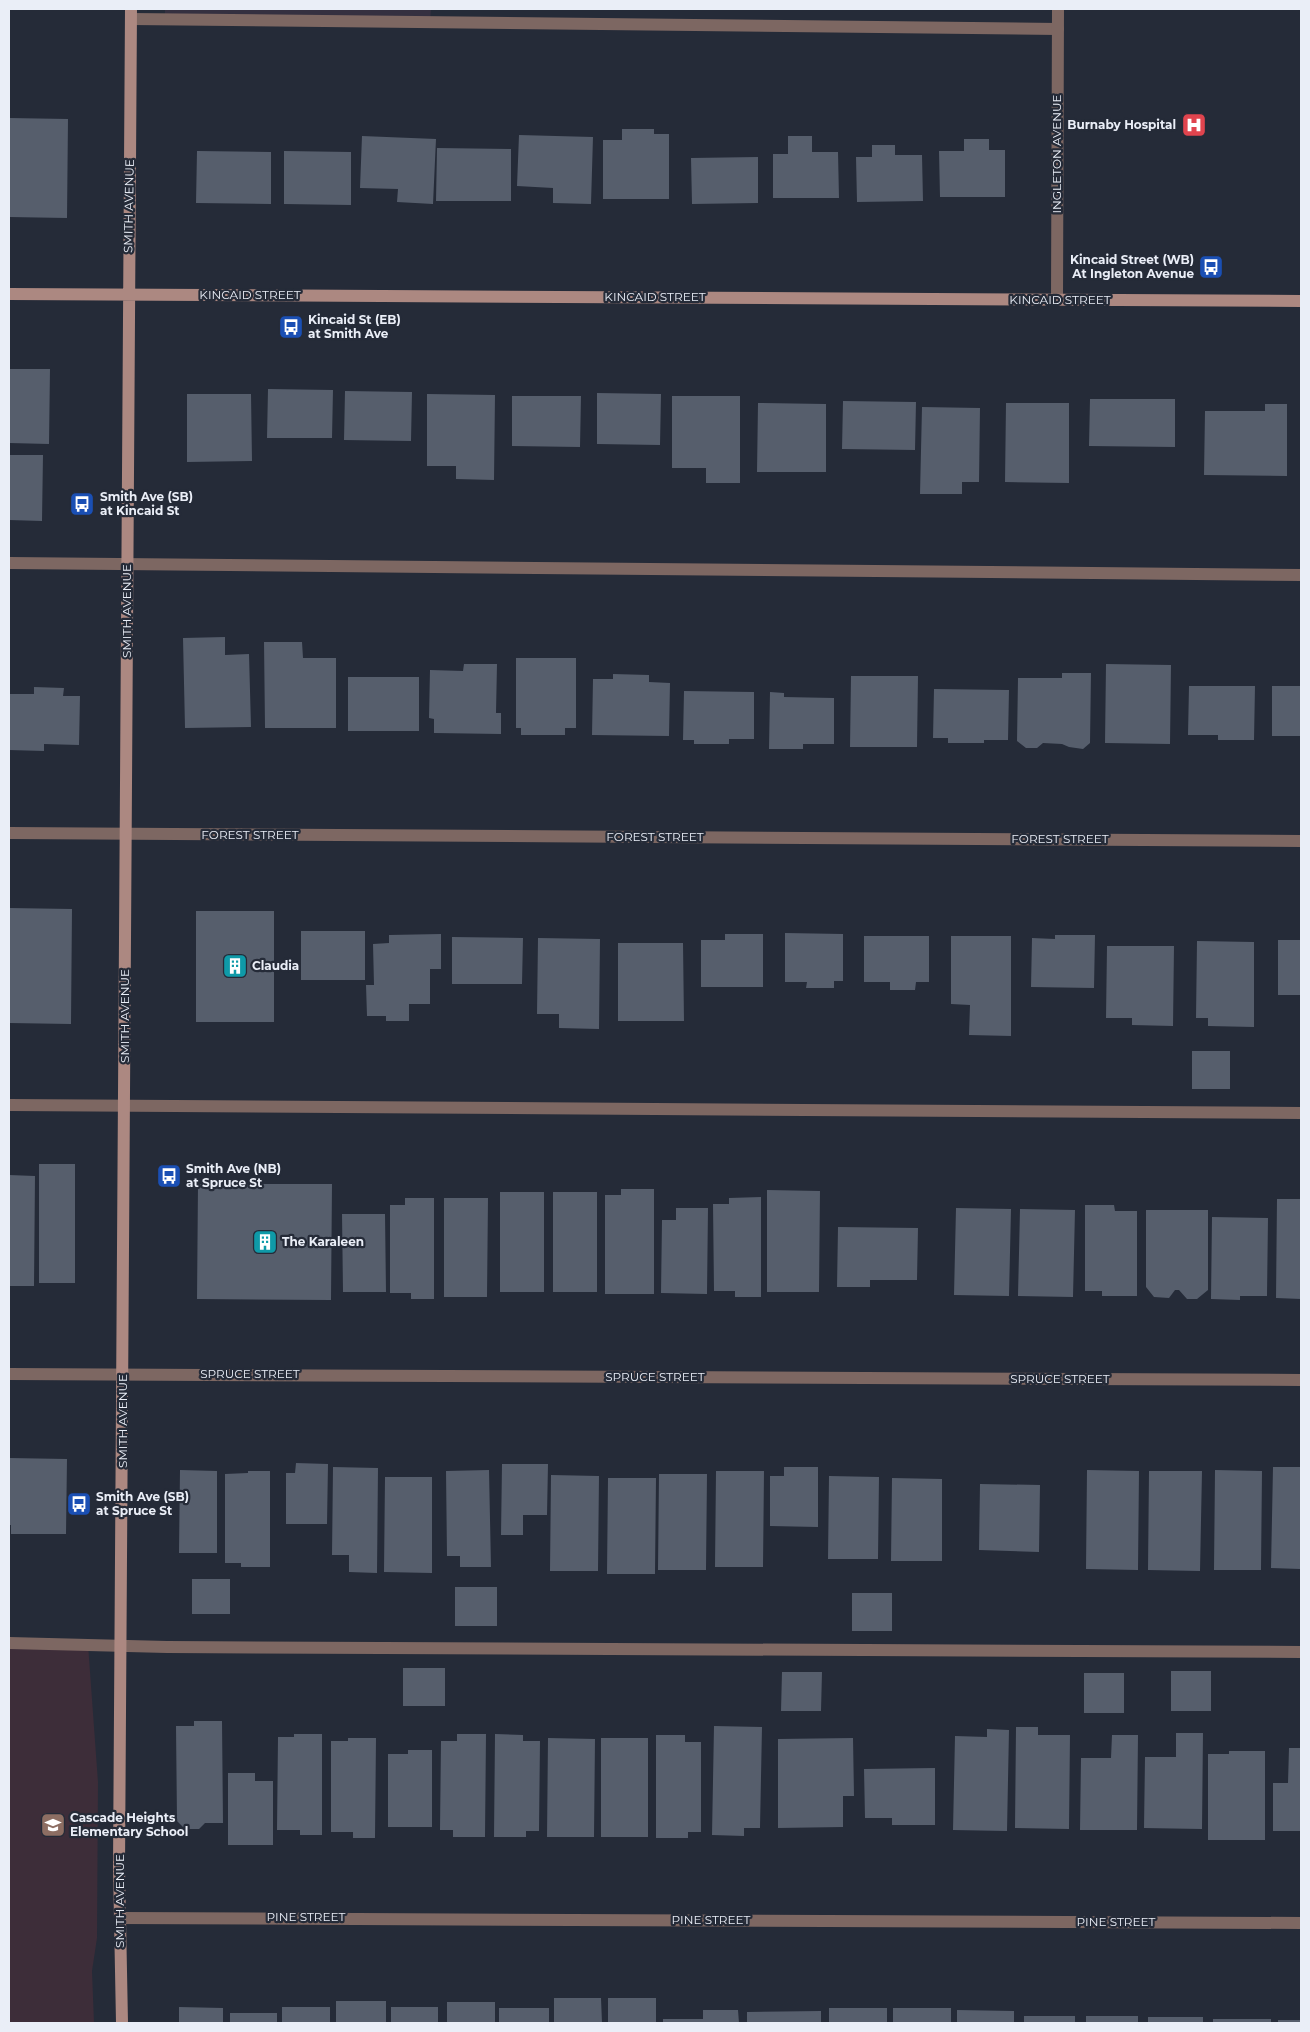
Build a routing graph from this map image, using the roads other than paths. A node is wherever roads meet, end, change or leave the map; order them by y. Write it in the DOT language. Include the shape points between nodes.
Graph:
graph roads {
  1 [pos="1058,9"];
  2 [pos="131,14"];
  3 [pos="1058,29"];
  4 [pos="9,294"];
  5 [pos="129,294"];
  6 [pos="1057,300"];
  7 [pos="1301,302"];
  8 [pos="9,563"];
  9 [pos="128,564"];
  10 [pos="1301,575"];
  11 [pos="9,833"];
  12 [pos="126,835"];
  13 [pos="1301,841"];
  14 [pos="9,1105"];
  15 [pos="124,1106"];
  16 [pos="1301,1113"];
  17 [pos="9,1374"];
  18 [pos="123,1374"];
  19 [pos="1301,1380"];
  20 [pos="9,1643"];
  21 [pos="122,1646"];
  22 [pos="1301,1652"];
  23 [pos="120,1918"];
  24 [pos="1301,1923"];
  25 [pos="122,2023"];
  1 -- 3 [label="street, INGLETON AVENUE"];
  2 -- 3 [label="street"];
  2 -- 5 [label="street, SMITH AVENUE"];
  3 -- 6 [label="street, INGLETON AVENUE"];
  4 -- 5 [label="street, KINCAID STREET"];
  5 -- 6 [label="street, KINCAID STREET"];
  5 -- 9 [label="street, SMITH AVENUE"];
  6 -- 7 [label="street, KINCAID STREET"];
  8 -- 9 [label="street"];
  9 -- 10 [label="street"];
  9 -- 12 [label="street, SMITH AVENUE"];
  11 -- 12 [label="street, FOREST STREET"];
  12 -- 13 [label="street, FOREST STREET"];
  12 -- 15 [label="street, SMITH AVENUE"];
  14 -- 15 [label="street"];
  15 -- 16 [label="street"];
  15 -- 18 [label="street, SMITH AVENUE"];
  17 -- 18 [label="street, SPRUCE STREET"];
  18 -- 19 [label="street, SPRUCE STREET"];
  18 -- 21 [label="street, SMITH AVENUE"];
  20 -- 21 [label="street"];
  21 -- 22 [label="street"];
  21 -- 23 [label="street, SMITH AVENUE"];
  23 -- 24 [label="street, PINE STREET"];
  23 -- 25 [label="street, SMITH AVENUE"];
}
